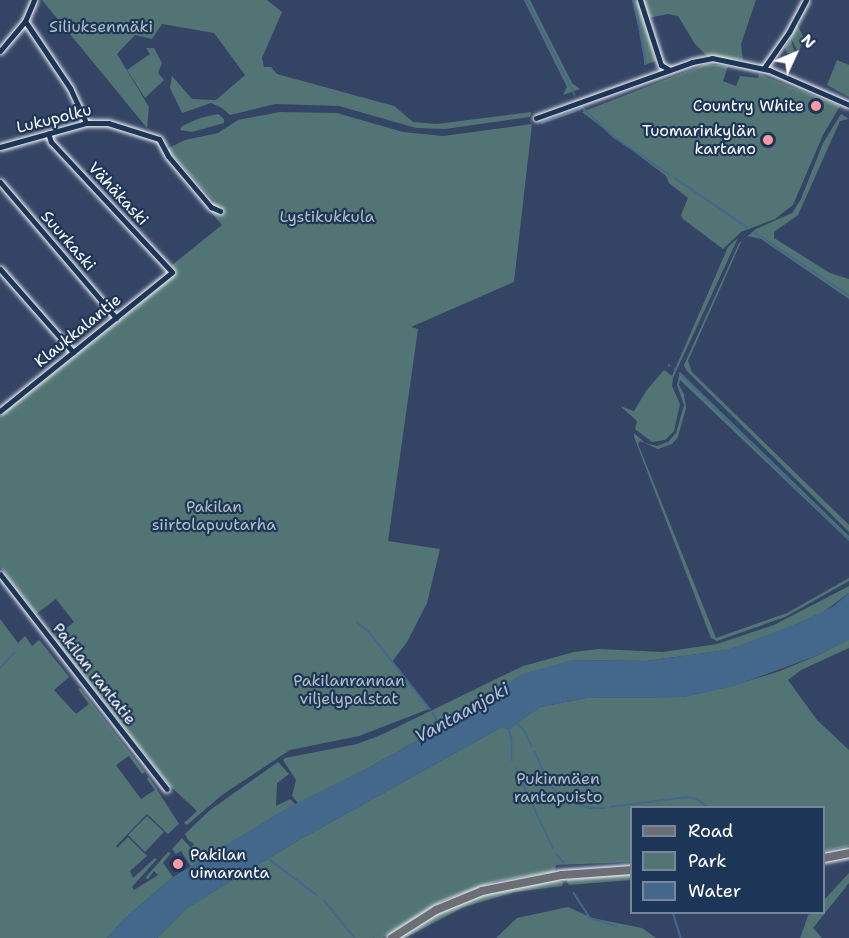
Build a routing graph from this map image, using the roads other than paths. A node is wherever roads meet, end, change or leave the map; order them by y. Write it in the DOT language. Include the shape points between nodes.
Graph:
graph roads {
  1 [pos="34,0"];
  2 [pos="640,0"];
  3 [pos="806,0"];
  4 [pos="25,21"];
  5 [pos="0,51"];
  6 [pos="764,68"];
  7 [pos="670,70"];
  8 [pos="849,105"];
  9 [pos="536,118"];
  10 [pos="86,123"];
  11 [pos="48,133"];
  12 [pos="0,147"];
  13 [pos="1,187"];
  14 [pos="220,211"];
  15 [pos="0,269"];
  16 [pos="172,272"];
  17 [pos="116,318"];
  18 [pos="73,352"];
  19 [pos="0,410"];
  20 [pos="0,574"];
  21 [pos="167,789"];
  22 [pos="849,853"];
  23 [pos="825,858"];
  24 [pos="630,870"];
  25 [pos="392,938"];
  1 -- 4 [label="street"];
  2 -- 7 [label="street" via="661,65"];
  3 -- 6 [label="street"];
  4 -- 5 [label="street"];
  4 -- 10 [label="street" via="70,87"];
  6 -- 7 [label="street" via="712,58"];
  6 -- 8 [label="street"];
  7 -- 9 [label="street"];
  10 -- 11 [label="street, Lukupolku"];
  10 -- 14 [label="street, Lukupolku" via="108,123 159,139 168,156 211,207"];
  11 -- 12 [label="street, Lukupolku"];
  11 -- 16 [label="street, Vähäkaski" via="51,142"];
  13 -- 17 [label="street, Suurkaski"];
  15 -- 18 [label="street"];
  16 -- 17 [label="street, Klaukkalantie"];
  17 -- 18 [label="street, Klaukkalantie"];
  18 -- 19 [label="street, Klaukkalantie"];
  20 -- 21 [label="street, Pakilan rantatie"];
  22 -- 23 [label="main road"];
  24 -- 25 [label="main road" via="562,875 482,891 422,917"];
}
